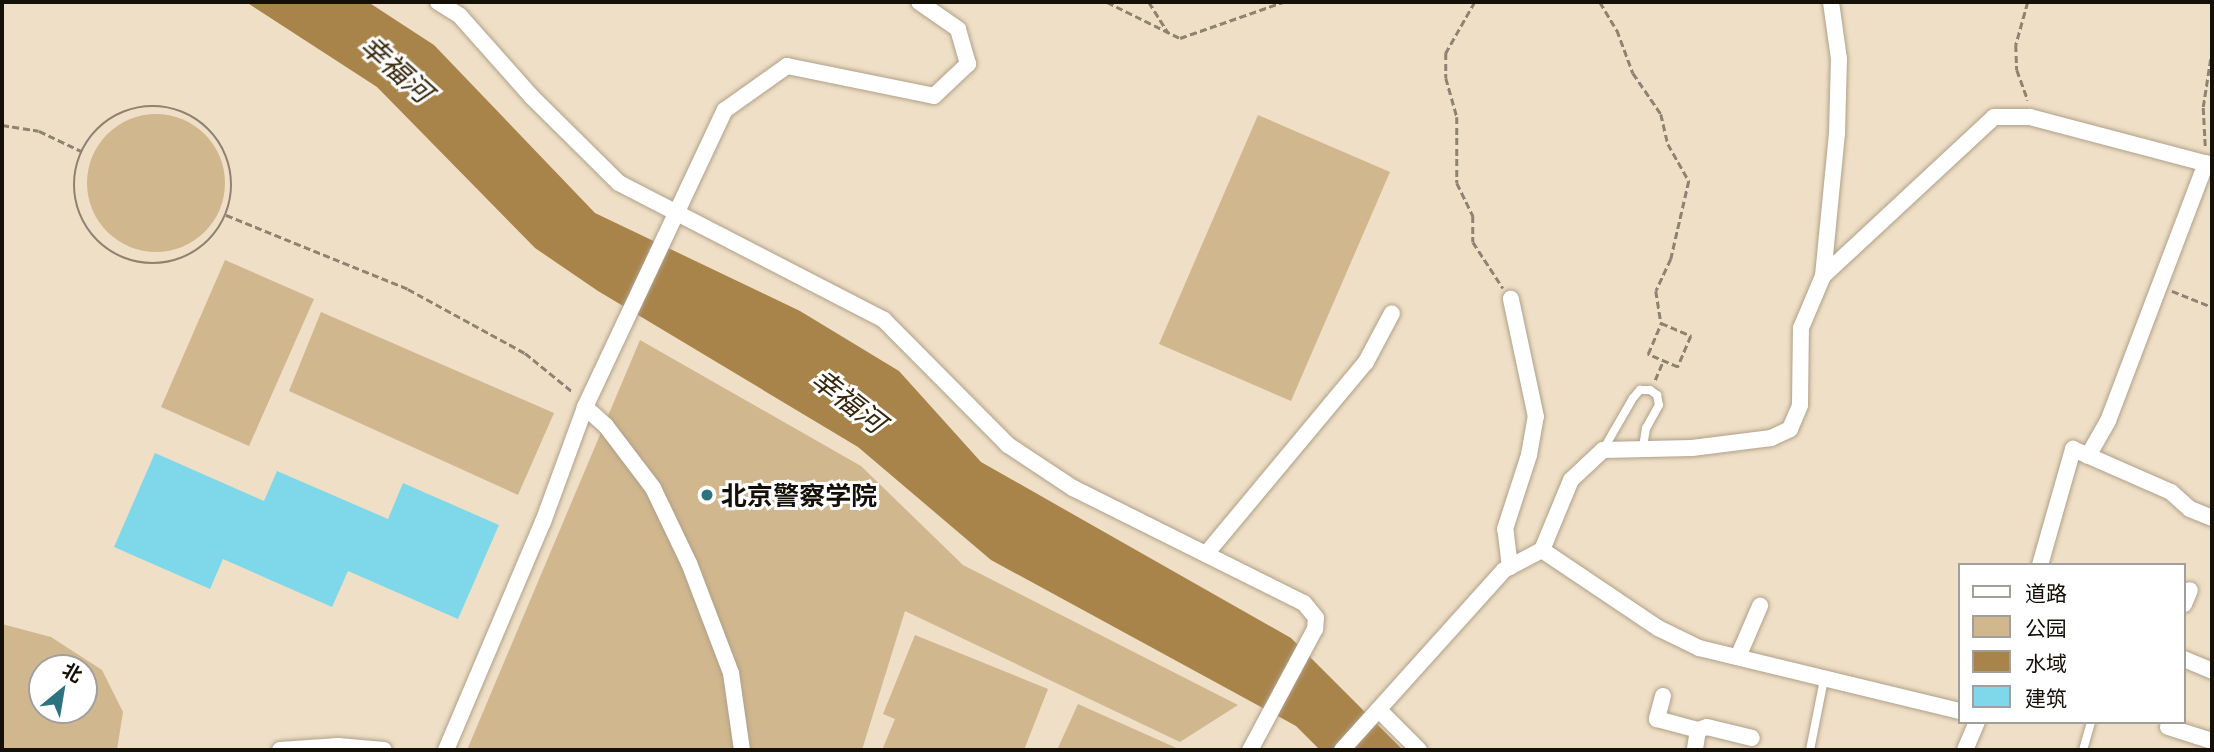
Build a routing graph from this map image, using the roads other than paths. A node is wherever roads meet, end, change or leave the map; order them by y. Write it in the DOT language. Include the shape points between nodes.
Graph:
graph roads {
  1 [pos="438,2"];
  2 [pos="919,2"];
  3 [pos="1831,2"];
  4 [pos="2209,164"];
  5 [pos="677,213"];
  6 [pos="1823,276"];
  7 [pos="1511,299"];
  8 [pos="1392,313"];
  9 [pos="585,407"];
  10 [pos="1643,447"];
  11 [pos="1603,450"];
  12 [pos="2088,456"];
  13 [pos="2212,518"];
  14 [pos="1542,550"];
  15 [pos="1206,554"];
  16 [pos="2041,563"];
  17 [pos="1510,567"];
  18 [pos="1760,606"];
  19 [pos="1738,657"];
  20 [pos="2186,660"];
  21 [pos="2212,671"];
  22 [pos="1824,679"];
  23 [pos="1663,696"];
  24 [pos="1958,711"];
  25 [pos="1377,712"];
  26 [pos="1976,724"];
  27 [pos="2090,724"];
  28 [pos="2168,727"];
  29 [pos="1698,730"];
  30 [pos="1752,738"];
  31 [pos="2212,741"];
  32 [pos="280,750"];
  33 [pos="384,750"];
  34 [pos="446,750"];
  35 [pos="742,750"];
  36 [pos="1250,750"];
  37 [pos="1342,750"];
  38 [pos="1419,750"];
  39 [pos="1695,750"];
  40 [pos="1810,750"];
  41 [pos="1965,750"];
  42 [pos="2083,750"];
  1 -- 5 [label="street" via="460,16 620,183"];
  2 -- 5 [label="street" via="958,29 968,64 934,96 787,66 725,110"];
  3 -- 6 [label="street" via="1839,59 1837,134"];
  4 -- 6 [label="street" via="2030,117 1994,117"];
  4 -- 12 [label="street" via="2108,421"];
  5 -- 9 [label="street"];
  5 -- 15 [label="street" via="884,320 1008,444 1073,488"];
  6 -- 10 [label="street" via="1801,328 1800,405 1790,429 1771,438"];
  7 -- 17 [label="street" via="1536,417 1530,455 1505,529"];
  8 -- 15 [label="street" via="1366,362"];
  9 -- 34 [label="street"];
  9 -- 35 [label="street" via="606,426 653,488 689,564 731,673"];
  10 -- 11 [label="street"];
  10 -- 11 [label="lane" via="1646,428 1659,405 1650,390 1640,390 1633,398"];
  11 -- 14 [label="street" via="1571,480"];
  12 -- 13 [label="street" via="2171,492 2190,509"];
  12 -- 16 [label="street" via="2073,450"];
  14 -- 17 [label="street"];
  14 -- 19 [label="street" via="1658,628 1699,648"];
  15 -- 36 [label="street" via="1304,603 1316,618 1305,651"];
  17 -- 25 [label="street"];
  18 -- 19 [label="street"];
  19 -- 22 [label="street"];
  20 -- 21 [label="street"];
  22 -- 24 [label="street"];
  22 -- 40 [label="lane"];
  23 -- 29 [label="street" via="1657,719"];
  25 -- 37 [label="street"];
  25 -- 38 [label="street"];
  26 -- 41 [label="street"];
  27 -- 42 [label="lane"];
  28 -- 31 [label="street"];
  29 -- 30 [label="street" via="1707,727"];
  29 -- 39 [label="street"];
  32 -- 33 [label="street" via="338,746"];
}
